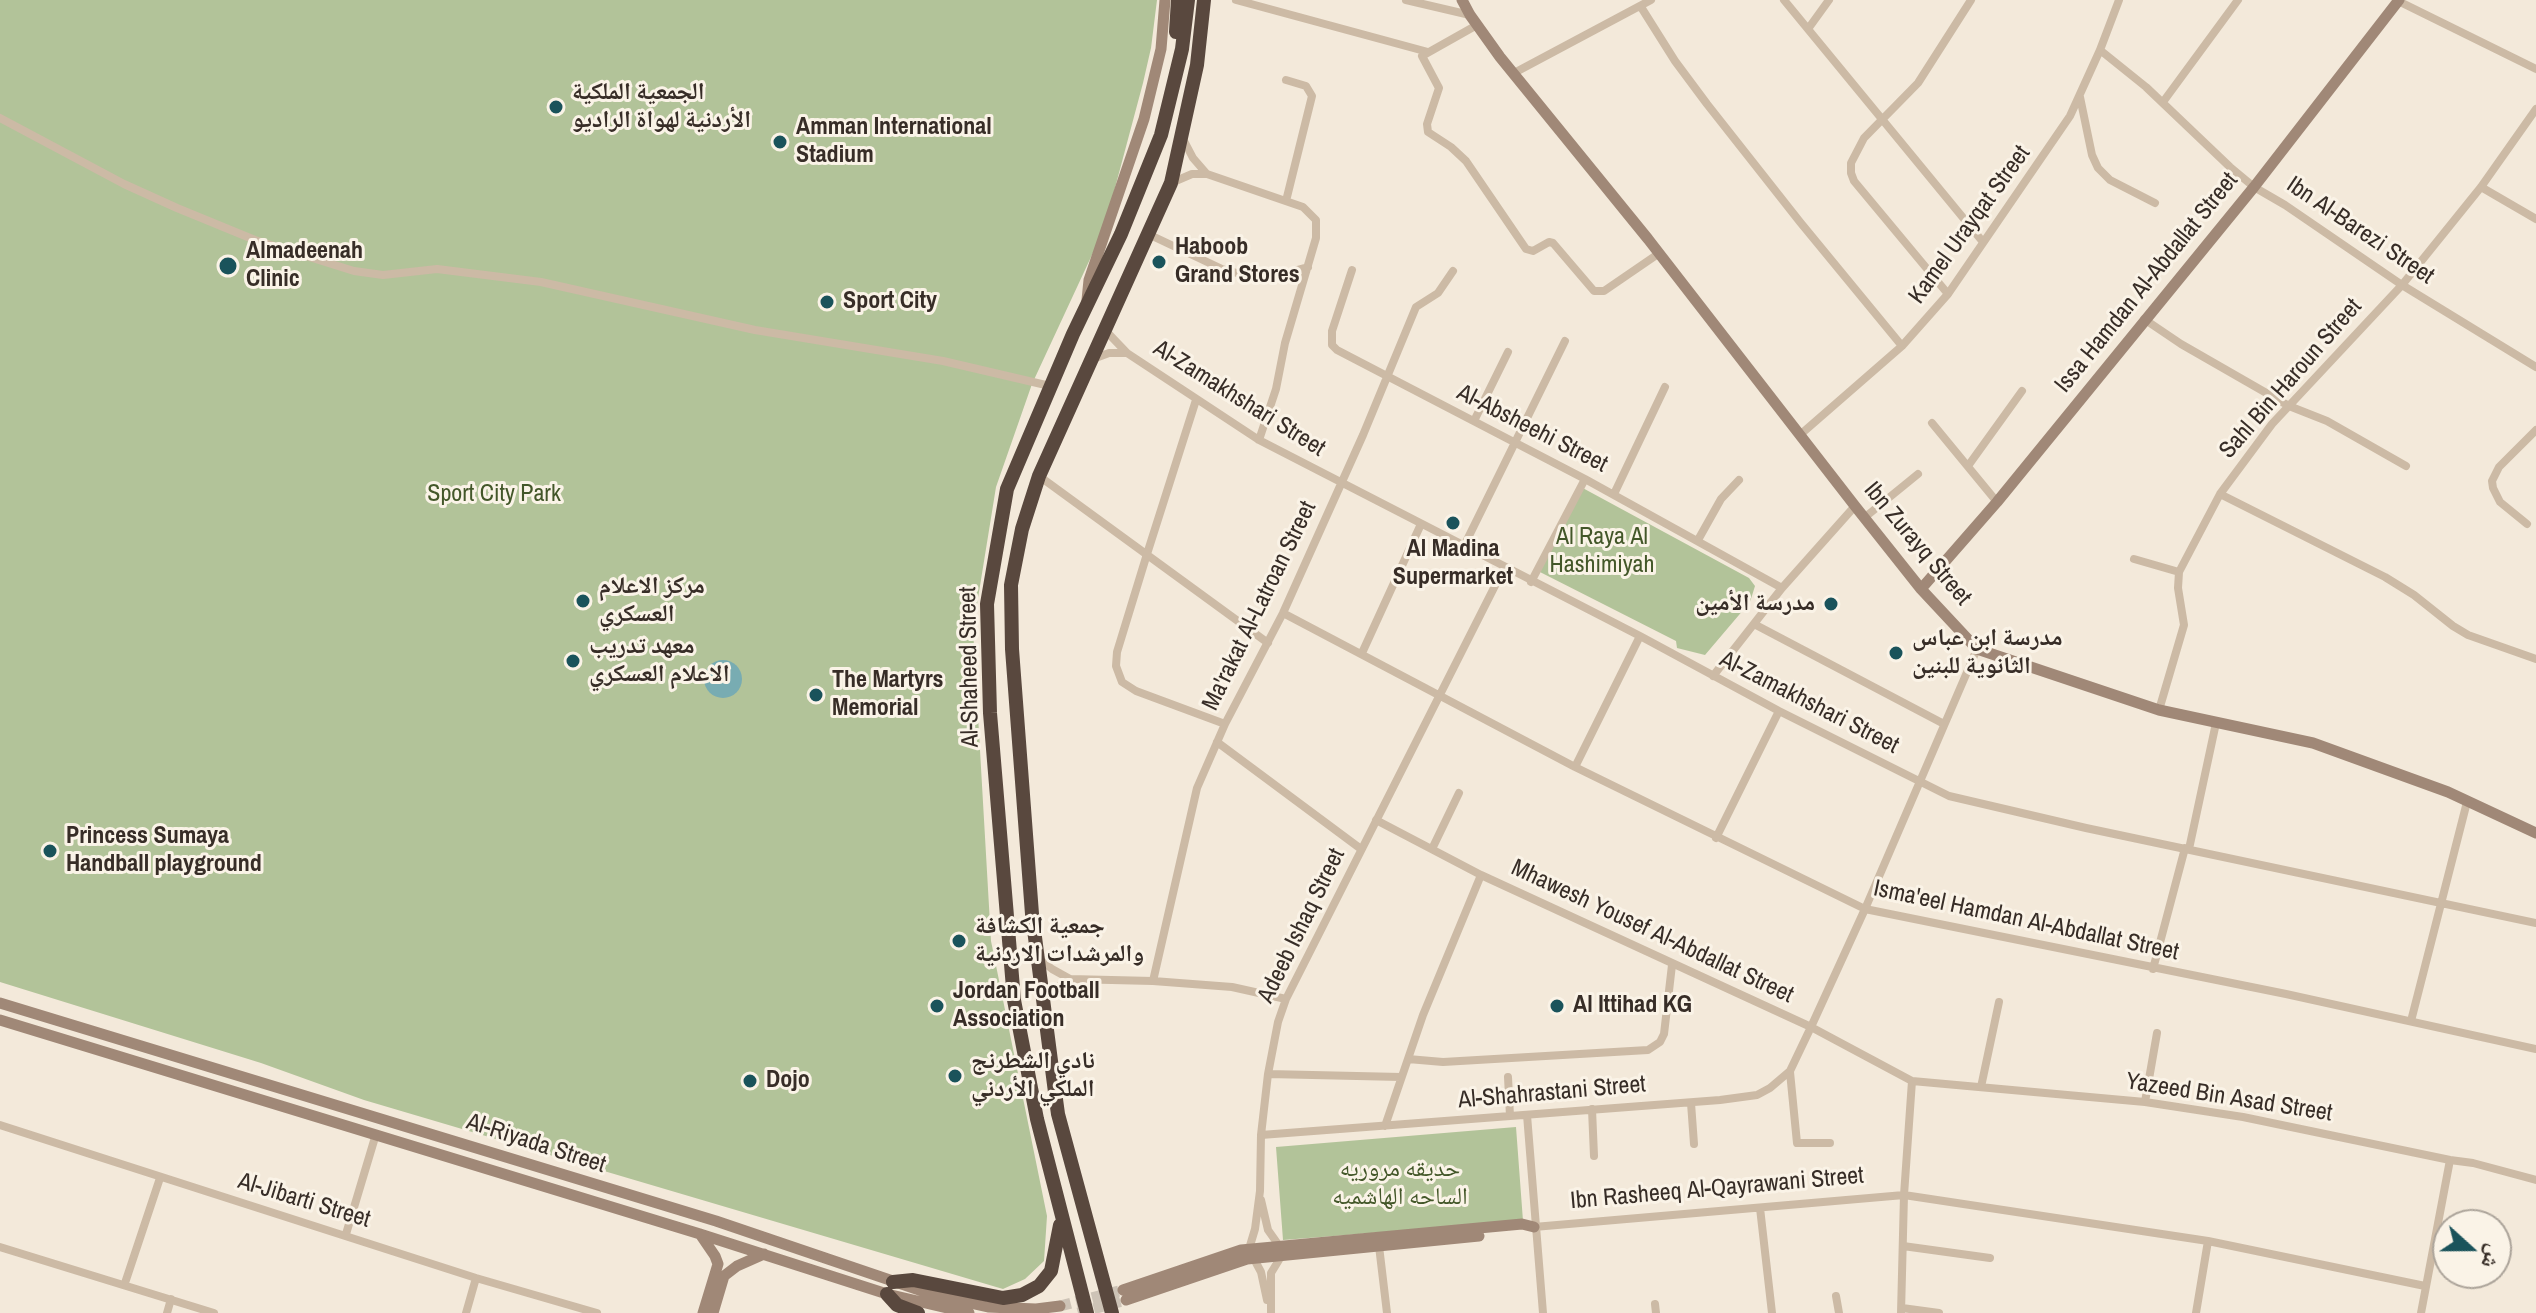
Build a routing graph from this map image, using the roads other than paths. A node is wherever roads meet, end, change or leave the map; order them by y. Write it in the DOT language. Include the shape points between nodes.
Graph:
graph roads {
  1 [pos="1165,0"];
  2 [pos="1178,0"];
  3 [pos="1188,0"];
  4 [pos="1204,0"];
  5 [pos="1236,0"];
  6 [pos="1406,0"];
  7 [pos="1462,0"];
  8 [pos="1651,0"];
  9 [pos="1784,0"];
  10 [pos="1829,0"];
  11 [pos="1971,0"];
  12 [pos="2119,0"];
  13 [pos="2238,0"];
  14 [pos="2398,1"];
  15 [pos="1641,7"];
  16 [pos="1473,20"];
  17 [pos="1808,29"];
  18 [pos="2100,50"];
  19 [pos="1428,52"];
  20 [pos="2536,69"];
  21 [pos="1514,73"];
  22 [pos="1286,80"];
  23 [pos="1172,90"];
  24 [pos="2080,97"];
  25 [pos="2163,102"];
  26 [pos="2536,109"];
  27 [pos="0,118"];
  28 [pos="1884,120"];
  29 [pos="1183,139"];
  30 [pos="1207,174"];
  31 [pos="1171,183"];
  32 [pos="2254,187"];
  33 [pos="2481,187"];
  34 [pos="1286,201"];
  35 [pos="2155,203"];
  36 [pos="2536,219"];
  37 [pos="1148,234"];
  38 [pos="1983,242"];
  39 [pos="1658,254"];
  40 [pos="1308,267"];
  41 [pos="1352,270"];
  42 [pos="1453,271"];
  43 [pos="2402,285"];
  44 [pos="1948,294"];
  45 [pos="1087,306"];
  46 [pos="2144,319"];
  47 [pos="1104,330"];
  48 [pos="1565,341"];
  49 [pos="1902,346"];
  50 [pos="1508,352"];
  51 [pos="1127,353"];
  52 [pos="1091,360"];
  53 [pos="2536,367"];
  54 [pos="1388,377"];
  55 [pos="1050,386"];
  56 [pos="1665,387"];
  57 [pos="2022,391"];
  58 [pos="1196,400"];
  59 [pos="2289,406"];
  60 [pos="1474,421"];
  61 [pos="1932,423"];
  62 [pos="2536,430"];
  63 [pos="1801,434"];
  64 [pos="1259,440"];
  65 [pos="1516,443"];
  66 [pos="1968,466"];
  67 [pos="2406,466"];
  68 [pos="1918,474"];
  69 [pos="1039,476"];
  70 [pos="1585,479"];
  71 [pos="1739,480"];
  72 [pos="1340,484"];
  73 [pos="1614,494"];
  74 [pos="2220,494"];
  75 [pos="1997,502"];
  76 [pos="1855,506"];
  77 [pos="1864,518"];
  78 [pos="1421,524"];
  79 [pos="2527,524"];
  80 [pos="1698,540"];
  81 [pos="1464,546"];
  82 [pos="1147,554"];
  83 [pos="2134,559"];
  84 [pos="1504,568"];
  85 [pos="2179,572"];
  86 [pos="1531,582"];
  87 [pos="1782,588"];
  88 [pos="1921,589"];
  89 [pos="1283,613"];
  90 [pos="1754,624"];
  91 [pos="1640,636"];
  92 [pos="1268,643"];
  93 [pos="1977,649"];
  94 [pos="1362,653"];
  95 [pos="2536,659"];
  96 [pos="1713,676"];
  97 [pos="1439,696"];
  98 [pos="2159,710"];
  99 [pos="1779,711"];
  100 [pos="2216,723"];
  101 [pos="1225,724"];
  102 [pos="1944,724"];
  103 [pos="1217,742"];
  104 [pos="1575,767"];
  105 [pos="1919,782"];
  106 [pos="1459,793"];
  107 [pos="2467,802"];
  108 [pos="1376,820"];
  109 [pos="2536,833"];
  110 [pos="1716,838"];
  111 [pos="1361,849"];
  112 [pos="1432,849"];
  113 [pos="2187,849"];
  114 [pos="1481,875"];
  115 [pos="2442,903"];
  116 [pos="1865,909"];
  117 [pos="2536,923"];
  118 [pos="1037,957"];
  119 [pos="1672,965"];
  120 [pos="2153,969"];
  121 [pos="1070,979"];
  122 [pos="1153,981"];
  123 [pos="1286,999"];
  124 [pos="1042,1002"];
  125 [pos="1999,1002"];
  126 [pos="0,1003"];
  127 [pos="0,1020"];
  128 [pos="2411,1021"];
  129 [pos="1811,1027"];
  130 [pos="96,1033"];
  131 [pos="2157,1033"];
  132 [pos="91,1048"];
  133 [pos="2536,1049"];
  134 [pos="1408,1059"];
  135 [pos="1790,1071"];
  136 [pos="1268,1074"];
  137 [pos="1401,1077"];
  138 [pos="1508,1077"];
  139 [pos="1912,1081"];
  140 [pos="1981,1087"];
  141 [pos="2145,1102"];
  142 [pos="1691,1103"];
  143 [pos="1592,1109"];
  144 [pos="1527,1115"];
  145 [pos="1510,1116"];
  146 [pos="0,1125"];
  147 [pos="1385,1126"];
  148 [pos="376,1134"];
  149 [pos="1261,1135"];
  150 [pos="1830,1143"];
  151 [pos="1694,1144"];
  152 [pos="1594,1156"];
  153 [pos="2450,1160"];
  154 [pos="160,1178"];
  155 [pos="2536,1180"];
  156 [pos="614,1191"];
  157 [pos="1260,1191"];
  158 [pos="1904,1195"];
  159 [pos="609,1206"];
  160 [pos="1760,1208"];
  161 [pos="1061,1217"];
  162 [pos="1534,1227"];
  163 [pos="346,1234"];
  164 [pos="700,1234"];
  165 [pos="2208,1241"];
  166 [pos="1379,1246"];
  167 [pos="1903,1246"];
  168 [pos="0,1247"];
  169 [pos="1281,1251"];
  170 [pos="764,1254"];
  171 [pos="1251,1254"];
  172 [pos="1990,1258"];
  173 [pos="476,1278"];
  174 [pos="125,1283"];
  175 [pos="2425,1286"];
  176 [pos="890,1288"];
  177 [pos="1125,1295"];
  178 [pos="1836,1296"];
  179 [pos="171,1299"];
  180 [pos="1060,1306"];
  181 [pos="1902,1310"];
  182 [pos="167,1313"];
  183 [pos="214,1313"];
  184 [pos="466,1313"];
  185 [pos="597,1313"];
  186 [pos="703,1313"];
  187 [pos="713,1313"];
  188 [pos="918,1313"];
  189 [pos="969,1313"];
  190 [pos="1087,1313"];
  191 [pos="1112,1313"];
  192 [pos="1270,1313"];
  193 [pos="1387,1313"];
  194 [pos="1543,1313"];
  195 [pos="1772,1313"];
  196 [pos="1839,1313"];
  197 [pos="1939,1313"];
  198 [pos="2196,1313"];
  199 [pos="2421,1313"];
  1 -- 45 [label="main road" via="1159,61 1089,280"];
  2 -- 23 [label="highway"];
  3 -- 23 [label="highway, Al-Shaheed Street"];
  4 -- 29 [label="highway, Al-Shaheed Street"];
  5 -- 19 [label="street"];
  6 -- 16 [label="street"];
  7 -- 16 [label="main road, Ibn Zurayq Street"];
  8 -- 15 [label="street"];
  9 -- 17 [label="street"];
  10 -- 17 [label="street"];
  11 -- 28 [label="street" via="1918,83"];
  12 -- 18 [label="street, Kamel Urayqat Street"];
  13 -- 25 [label="street"];
  14 -- 20 [label="street"];
  14 -- 32 [label="main road, Issa Hamdan Al-Abdallat Street"];
  15 -- 21 [label="street"];
  15 -- 49 [label="street" via="1691,82"];
  16 -- 19 [label="street"];
  16 -- 21 [label="main road, Ibn Zurayq Street"];
  17 -- 28 [label="street"];
  18 -- 24 [label="street, Kamel Urayqat Street"];
  18 -- 25 [label="street, Ibn Al-Barezi Street"];
  19 -- 39 [label="street" via="1421,58 1439,88 1428,132 1466,161 1528,251 1553,243 1591,289 1600,292"];
  21 -- 39 [label="main road, Ibn Zurayq Street"];
  22 -- 34 [label="street" via="1306,86 1312,96"];
  23 -- 45 [label="highway, Al-Shaheed Street" via="1143,183"];
  24 -- 35 [label="street" via="2098,168"];
  24 -- 38 [label="street, Kamel Urayqat Street"];
  25 -- 32 [label="street, Ibn Al-Barezi Street"];
  26 -- 33 [label="street, Sahl Bin Haroun Street"];
  27 -- 55 [label="street" via="177,208 354,271 383,275 437,269 541,282 755,330 943,361"];
  28 -- 38 [label="street"];
  28 -- 44 [label="street" via="1857,148 1851,173"];
  29 -- 30 [label="street"];
  29 -- 31 [label="highway, Al-Shaheed Street"];
  30 -- 31 [label="street"];
  30 -- 34 [label="street"];
  31 -- 37 [label="highway, Al-Shaheed Street"];
  32 -- 43 [label="street, Ibn Al-Barezi Street"];
  32 -- 46 [label="main road, Issa Hamdan Al-Abdallat Street"];
  33 -- 36 [label="street"];
  33 -- 43 [label="street, Sahl Bin Haroun Street"];
  34 -- 40 [label="street" via="1308,210 1316,220"];
  37 -- 40 [label="street" via="1248,276 1275,276"];
  37 -- 47 [label="highway, Al-Shaheed Street"];
  38 -- 44 [label="street, Kamel Urayqat Street"];
  39 -- 63 [label="main road, Ibn Zurayq Street"];
  40 -- 64 [label="street"];
  41 -- 54 [label="street, Al-Absheehi Street" via="1332,345"];
  42 -- 54 [label="street, Ma'rakat Al-Latroan Street" via="1438,293 1416,307"];
  43 -- 53 [label="street, Ibn Al-Barezi Street"];
  43 -- 59 [label="street, Sahl Bin Haroun Street"];
  44 -- 49 [label="street, Kamel Urayqat Street"];
  45 -- 55 [label="highway, Al-Shaheed Street"];
  46 -- 59 [label="street"];
  46 -- 75 [label="main road, Issa Hamdan Al-Abdallat Street"];
  47 -- 51 [label="street, Al-Zamakhshari Street"];
  47 -- 52 [label="highway, Al-Shaheed Street"];
  48 -- 65 [label="street"];
  49 -- 63 [label="street, Kamel Urayqat Street"];
  50 -- 60 [label="street"];
  51 -- 52 [label="street, Al-Zamakhshari Street"];
  51 -- 58 [label="street, Al-Zamakhshari Street"];
  52 -- 69 [label="highway, Al-Shaheed Street"];
  54 -- 60 [label="street, Al-Absheehi Street"];
  54 -- 72 [label="street, Ma'rakat Al-Latroan Street"];
  55 -- 161 [label="highway, Al-Shaheed Street" via="1007,489 990,579 987,633 1014,1000"];
  56 -- 73 [label="street"];
  57 -- 66 [label="street"];
  58 -- 64 [label="street, Al-Zamakhshari Street"];
  58 -- 82 [label="street"];
  59 -- 67 [label="street"];
  59 -- 74 [label="street, Sahl Bin Haroun Street"];
  60 -- 65 [label="street, Al-Absheehi Street"];
  61 -- 66 [label="street"];
  62 -- 79 [label="street" via="2492,481 2500,502"];
  63 -- 76 [label="main road, Ibn Zurayq Street"];
  64 -- 72 [label="street, Al-Zamakhshari Street"];
  65 -- 70 [label="street, Al-Absheehi Street"];
  65 -- 81 [label="street"];
  66 -- 75 [label="street"];
  68 -- 77 [label="street"];
  69 -- 82 [label="street"];
  69 -- 118 [label="highway, Al-Shaheed Street" via="1011,585"];
  70 -- 73 [label="street, Al-Absheehi Street"];
  70 -- 86 [label="street"];
  71 -- 80 [label="street" via="1721,499"];
  72 -- 78 [label="street, Al-Zamakhshari Street"];
  72 -- 89 [label="street, Ma'rakat Al-Latroan Street"];
  73 -- 80 [label="street, Al-Absheehi Street"];
  74 -- 85 [label="street, Sahl Bin Haroun Street"];
  74 -- 95 [label="street" via="2385,577 2468,635"];
  75 -- 88 [label="main road, Issa Hamdan Al-Abdallat Street"];
  76 -- 77 [label="main road, Ibn Zurayq Street"];
  76 -- 87 [label="street"];
  77 -- 88 [label="main road, Ibn Zurayq Street"];
  78 -- 81 [label="street, Al-Zamakhshari Street"];
  78 -- 94 [label="street"];
  80 -- 87 [label="street, Al-Absheehi Street"];
  81 -- 84 [label="street, Al-Zamakhshari Street"];
  82 -- 92 [label="street"];
  82 -- 101 [label="street" via="1117,652 1119,676 1136,691"];
  83 -- 85 [label="street"];
  84 -- 86 [label="street, Al-Zamakhshari Street"];
  84 -- 97 [label="street, Adeeb Ishaq Street"];
  85 -- 98 [label="street" via="2184,625"];
  86 -- 91 [label="street, Al-Zamakhshari Street"];
  87 -- 90 [label="street"];
  88 -- 93 [label="main road, Ibn Zurayq Street"];
  89 -- 92 [label="street, Ma'rakat Al-Latroan Street"];
  89 -- 94 [label="street, Isma'eel Hamdan Al-Abdallat Street"];
  90 -- 96 [label="street"];
  90 -- 102 [label="street"];
  91 -- 96 [label="street, Al-Zamakhshari Street"];
  91 -- 104 [label="street"];
  92 -- 101 [label="street, Ma'rakat Al-Latroan Street"];
  93 -- 98 [label="main road, Ibn Zurayq Street"];
  93 -- 102 [label="street, Al-Shahrastani Street"];
  94 -- 97 [label="street, Isma'eel Hamdan Al-Abdallat Street"];
  96 -- 99 [label="street, Al-Zamakhshari Street"];
  97 -- 104 [label="street, Isma'eel Hamdan Al-Abdallat Street"];
  97 -- 108 [label="street, Adeeb Ishaq Street"];
  98 -- 100 [label="main road, Ibn Zurayq Street"];
  99 -- 105 [label="street, Al-Zamakhshari Street"];
  99 -- 110 [label="street"];
  100 -- 107 [label="main road, Ibn Zurayq Street" via="2313,743"];
  100 -- 113 [label="street"];
  101 -- 103 [label="street, Ma'rakat Al-Latroan Street"];
  102 -- 105 [label="street, Al-Shahrastani Street"];
  103 -- 111 [label="street"];
  103 -- 122 [label="street, Ma'rakat Al-Latroan Street" via="1191,808"];
  104 -- 110 [label="street, Isma'eel Hamdan Al-Abdallat Street"];
  105 -- 113 [label="street, Al-Zamakhshari Street" via="1977,804"];
  105 -- 116 [label="street, Al-Shahrastani Street"];
  106 -- 112 [label="street"];
  107 -- 109 [label="main road, Ibn Zurayq Street"];
  107 -- 115 [label="street"];
  108 -- 111 [label="street, Adeeb Ishaq Street"];
  108 -- 112 [label="street, Mhawesh Yousef Al-Abdallat Street"];
  110 -- 116 [label="street, Isma'eel Hamdan Al-Abdallat Street"];
  111 -- 123 [label="street, Adeeb Ishaq Street"];
  112 -- 114 [label="street, Mhawesh Yousef Al-Abdallat Street"];
  113 -- 115 [label="street, Al-Zamakhshari Street"];
  113 -- 120 [label="street"];
  114 -- 119 [label="street, Mhawesh Yousef Al-Abdallat Street"];
  114 -- 134 [label="street"];
  115 -- 117 [label="street, Al-Zamakhshari Street"];
  115 -- 128 [label="street"];
  116 -- 120 [label="street, Isma'eel Hamdan Al-Abdallat Street"];
  116 -- 129 [label="street, Al-Shahrastani Street"];
  118 -- 121 [label="street"];
  118 -- 124 [label="highway, Al-Shaheed Street"];
  119 -- 129 [label="street, Mhawesh Yousef Al-Abdallat Street"];
  119 -- 134 [label="street" via="1664,1034 1648,1050 1443,1062"];
  120 -- 128 [label="street, Isma'eel Hamdan Al-Abdallat Street"];
  121 -- 122 [label="street"];
  121 -- 124 [label="street"];
  122 -- 123 [label="street" via="1251,990"];
  123 -- 136 [label="street, Adeeb Ishaq Street"];
  124 -- 191 [label="highway, Al-Shaheed Street" via="1058,1114"];
  125 -- 140 [label="street"];
  126 -- 130 [label="main road, Al-Riyada Street"];
  127 -- 132 [label="main road, Al-Riyada Street"];
  128 -- 133 [label="street, Isma'eel Hamdan Al-Abdallat Street"];
  129 -- 135 [label="street, Al-Shahrastani Street"];
  129 -- 139 [label="street, Mhawesh Yousef Al-Abdallat Street"];
  130 -- 132 [label="main road"];
  130 -- 156 [label="main road, Al-Riyada Street"];
  131 -- 141 [label="street"];
  132 -- 148 [label="main road, Al-Riyada Street"];
  134 -- 137 [label="street"];
  135 -- 142 [label="street, Al-Shahrastani Street" via="1757,1095"];
  135 -- 150 [label="street" via="1797,1143"];
  136 -- 137 [label="street"];
  136 -- 149 [label="street, Adeeb Ishaq Street"];
  137 -- 147 [label="street"];
  138 -- 145 [label="street"];
  139 -- 140 [label="street, Yazeed Bin Asad Street"];
  139 -- 158 [label="street"];
  140 -- 141 [label="street, Yazeed Bin Asad Street"];
  141 -- 153 [label="street, Yazeed Bin Asad Street"];
  142 -- 143 [label="street, Al-Shahrastani Street"];
  142 -- 151 [label="street"];
  143 -- 144 [label="street, Al-Shahrastani Street"];
  143 -- 152 [label="street"];
  144 -- 145 [label="street, Al-Shahrastani Street"];
  144 -- 162 [label="street"];
  145 -- 147 [label="street, Al-Shahrastani Street"];
  146 -- 154 [label="street, Al-Jibarti Street"];
  147 -- 149 [label="street, Al-Shahrastani Street"];
  148 -- 159 [label="main road, Al-Riyada Street"];
  148 -- 163 [label="street"];
  149 -- 157 [label="street, Adeeb Ishaq Street"];
  153 -- 155 [label="street, Yazeed Bin Asad Street"];
  153 -- 175 [label="street"];
  154 -- 163 [label="street, Al-Jibarti Street"];
  154 -- 174 [label="street"];
  156 -- 159 [label="main road"];
  156 -- 176 [label="main road, Al-Riyada Street" via="716,1221"];
  157 -- 169 [label="street, Adeeb Ishaq Street" via="1268,1230"];
  157 -- 171 [label="street, Adeeb Ishaq Street"];
  158 -- 160 [label="street, Ibn Rasheeq Al-Qayrawani Street"];
  158 -- 165 [label="street, Ibn Rasheeq Al-Qayrawani Street"];
  158 -- 167 [label="street"];
  159 -- 164 [label="main road, Al-Riyada Street"];
  160 -- 162 [label="street, Ibn Rasheeq Al-Qayrawani Street"];
  160 -- 195 [label="street"];
  161 -- 176 [label="highway" via="1051,1271 1022,1295 1003,1298 913,1280"];
  161 -- 190 [label="highway, Al-Shaheed Street"];
  162 -- 166 [label="main road, Ibn Rasheeq Al-Qayrawani Street"];
  162 -- 169 [label="main road, Ibn Rasheeq Al-Qayrawani Street" via="1522,1224"];
  162 -- 194 [label="street"];
  163 -- 173 [label="street, Al-Jibarti Street"];
  164 -- 170 [label="main road, Al-Riyada Street"];
  164 -- 186 [label="main road" via="718,1264"];
  165 -- 175 [label="street, Ibn Rasheeq Al-Qayrawani Street"];
  165 -- 198 [label="street"];
  166 -- 169 [label="main road, Ibn Rasheeq Al-Qayrawani Street"];
  166 -- 193 [label="street"];
  167 -- 172 [label="street"];
  167 -- 181 [label="street"];
  168 -- 174 [label="street"];
  169 -- 171 [label="main road"];
  169 -- 192 [label="street" via="1271,1273"];
  170 -- 176 [label="main road, Al-Riyada Street"];
  170 -- 187 [label="main road" via="724,1276"];
  171 -- 177 [label="main road"];
  171 -- 192 [label="street" via="1261,1272"];
  173 -- 184 [label="street"];
  173 -- 185 [label="street, Al-Jibarti Street"];
  174 -- 179 [label="street"];
  175 -- 199 [label="street"];
  176 -- 180 [label="main road, Al-Riyada Street" via="988,1307"];
  176 -- 188 [label="highway" via="897,1305"];
  176 -- 189 [label="main road, Al-Riyada Street"];
  178 -- 196 [label="street"];
  179 -- 182 [label="street"];
  179 -- 183 [label="street"];
  181 -- 197 [label="street"];
}
